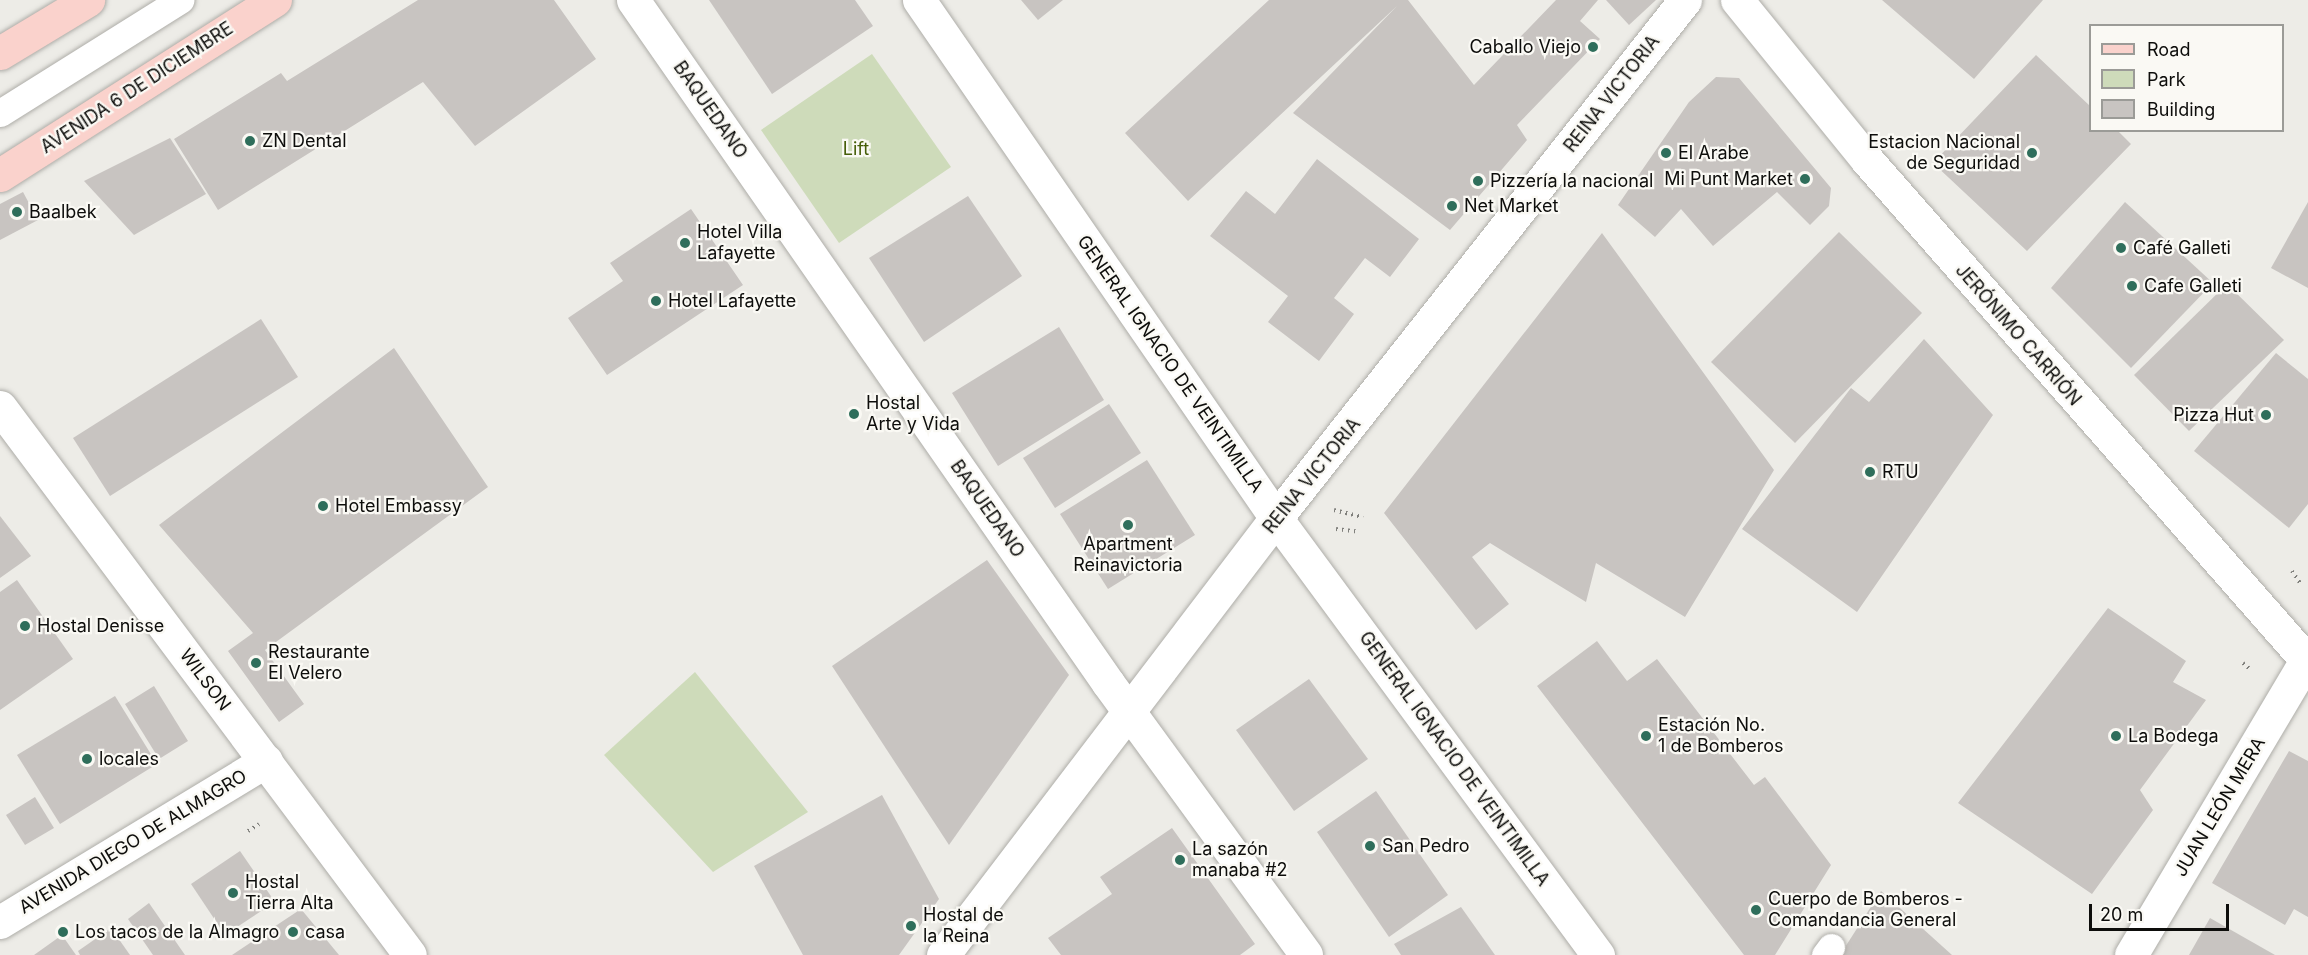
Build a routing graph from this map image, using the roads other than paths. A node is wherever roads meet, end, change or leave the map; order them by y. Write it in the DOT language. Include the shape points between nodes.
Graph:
graph roads {
  1 [pos="88,0"];
  2 [pos="180,0"];
  3 [pos="275,0"];
  4 [pos="633,0"];
  5 [pos="919,0"];
  6 [pos="1685,0"];
  7 [pos="1737,0"];
  8 [pos="0,53"];
  9 [pos="0,113"];
  10 [pos="0,175"];
  11 [pos="0,407"];
  12 [pos="1276,518"];
  13 [pos="2308,660"];
  14 [pos="1131,714"];
  15 [pos="266,761"];
  16 [pos="0,922"];
  17 [pos="410,955"];
  18 [pos="943,955"];
  19 [pos="1306,955"];
  20 [pos="1598,955"];
  21 [pos="2132,955"];
  1 -- 8 [label="main road"];
  2 -- 9 [label="lane"];
  3 -- 10 [label="main road, AVENIDA 6 DE DICIEMBRE"];
  4 -- 14 [label="street, BAQUEDANO"];
  5 -- 12 [label="street, GENERAL IGNACIO DE VEINTIMILLA"];
  6 -- 12 [label="street, REINA VICTORIA"];
  7 -- 13 [label="street, JERÓNIMO CARRIÓN" via="1867,160"];
  11 -- 15 [label="street, WILSON"];
  12 -- 14 [label="street, REINA VICTORIA"];
  12 -- 20 [label="street, GENERAL IGNACIO DE VEINTIMILLA"];
  13 -- 21 [label="street, JUAN LEÓN MERA"];
  14 -- 18 [label="street, REINA VICTORIA"];
  14 -- 19 [label="street, BAQUEDANO"];
  15 -- 16 [label="street, AVENIDA DIEGO DE ALMAGRO"];
  15 -- 17 [label="street, WILSON"];
}
